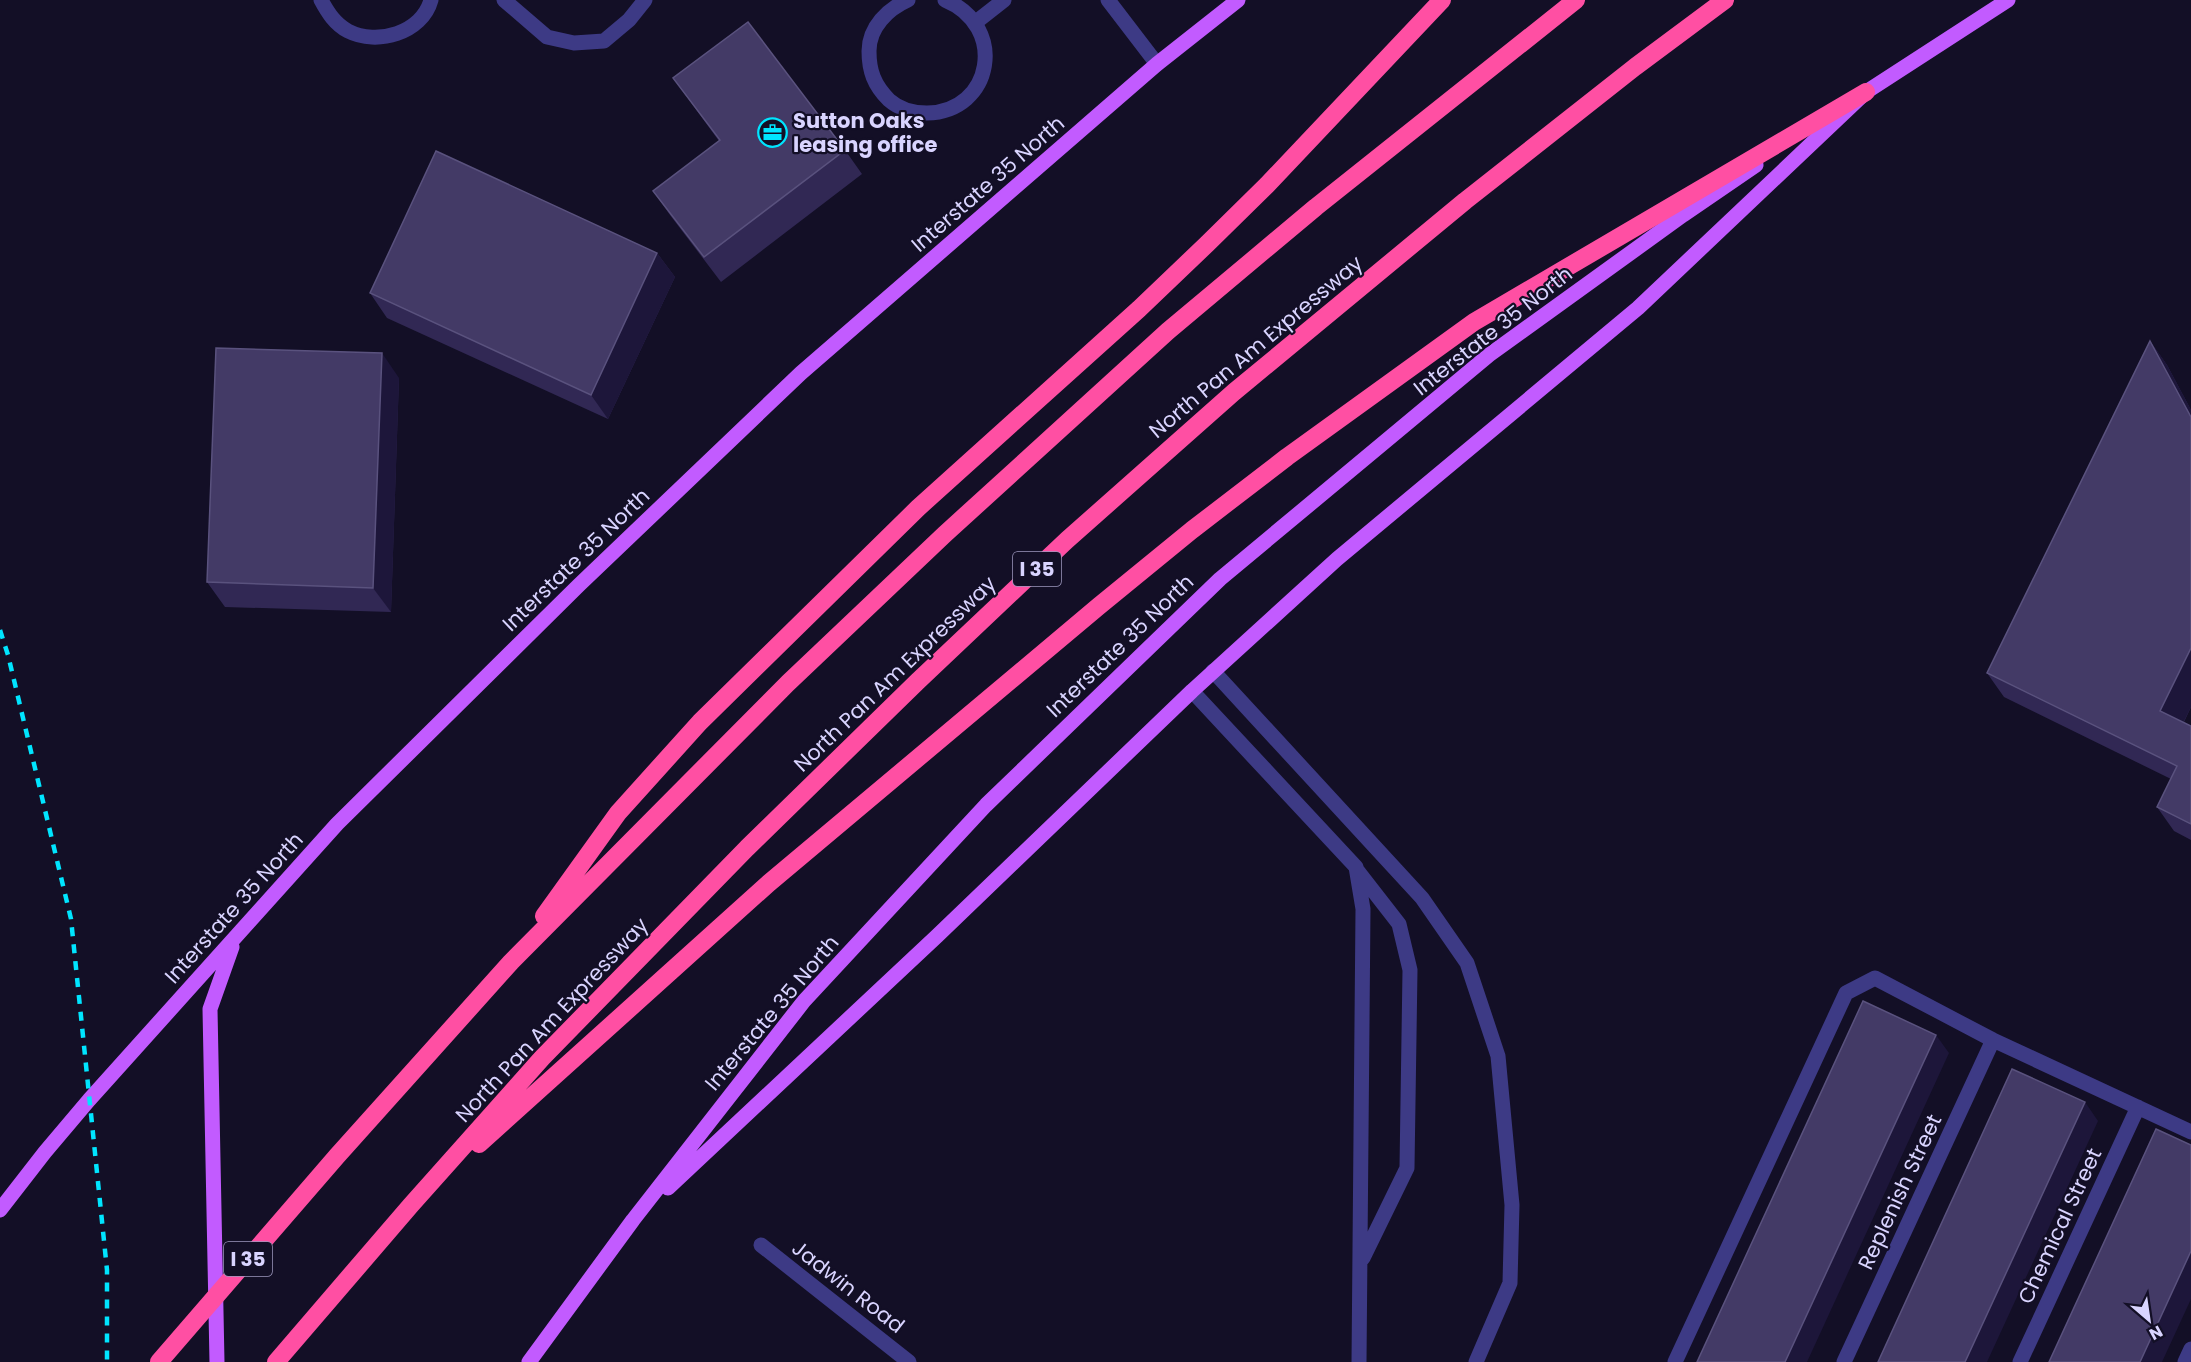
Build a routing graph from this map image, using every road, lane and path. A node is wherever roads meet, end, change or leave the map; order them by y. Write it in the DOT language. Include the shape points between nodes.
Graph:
graph roads {
  1 [pos="321,0"];
  2 [pos="431,0"];
  3 [pos="504,0"];
  4 [pos="645,0"];
  5 [pos="908,0"];
  6 [pos="945,0"];
  7 [pos="1004,0"];
  8 [pos="1108,0"];
  9 [pos="1238,0"];
  10 [pos="1442,0"];
  11 [pos="1576,0"];
  12 [pos="1725,0"];
  13 [pos="2008,0"];
  14 [pos="976,22"];
  15 [pos="1157,64"];
  16 [pos="1866,92"];
  17 [pos="1214,671"];
  18 [pos="1192,691"];
  19 [pos="1356,867"];
  20 [pos="235,938"];
  21 [pos="511,962"];
  22 [pos="1993,1040"];
  23 [pos="2138,1107"];
  24 [pos="2191,1132"];
  25 [pos="411,1206"];
  26 [pos="0,1210"];
  27 [pos="633,1221"];
  28 [pos="761,1245"];
  29 [pos="1360,1264"];
  30 [pos="2191,1349"];
  31 [pos="159,1362"];
  32 [pos="217,1362"];
  33 [pos="276,1362"];
  34 [pos="530,1362"];
  35 [pos="909,1362"];
  36 [pos="1359,1362"];
  37 [pos="1476,1362"];
  38 [pos="1676,1362"];
  39 [pos="1844,1362"];
  40 [pos="2020,1362"];
  41 [pos="2185,1362"];
  1 -- 2 [label="street" via="331,18 349,32 372,38 395,35 416,23"];
  3 -- 4 [label="street" via="547,37 574,44 604,41"];
  5 -- 14 [label="street" via="894,6 878,23 869,44 869,67 878,88 894,105 916,113 939,112 960,104 976,87 985,66 985,43"];
  6 -- 14 [label="street" via="959,6"];
  7 -- 14 [label="street"];
  8 -- 15 [label="street"];
  9 -- 15 [label="main road, Interstate 35 North"];
  10 -- 21 [label="highway" via="1216,236 918,508 700,722 618,813"];
  11 -- 21 [label="highway, I 35" via="1316,207 1168,331 796,675"];
  12 -- 25 [label="highway, North Pan Am Expressway / I 35" via="1464,201 1234,392 1068,540 747,848 542,1058"];
  13 -- 16 [label="main road"];
  15 -- 20 [label="main road, Interstate 35 North" via="792,381 345,816"];
  16 -- 17 [label="main road" via="1638,308 1337,559"];
  16 -- 25 [label="highway" via="1474,322 1287,457 1107,599 769,883"];
  16 -- 27 [label="main road, Interstate 35 North" via="1683,215 1489,355 1220,579 986,805 804,1001"];
  17 -- 18 [label="main road"];
  17 -- 37 [label="street" via="1422,898 1467,963 1498,1056 1512,1205 1510,1283"];
  18 -- 19 [label="street"];
  18 -- 27 [label="main road"];
  19 -- 29 [label="street" via="1363,909"];
  19 -- 29 [label="street" via="1399,924 1410,970 1407,1168"];
  20 -- 26 [label="main road, Interstate 35 North" via="89,1100"];
  20 -- 32 [label="main road" via="210,1009"];
  21 -- 31 [label="highway, I 35"];
  22 -- 23 [label="street"];
  22 -- 38 [label="street" via="1875,978 1845,993"];
  22 -- 39 [label="street, Replenish Street"];
  23 -- 24 [label="street"];
  23 -- 40 [label="street, Chemical Street"];
  25 -- 33 [label="highway, North Pan Am Expressway / I 35"];
  27 -- 34 [label="main road, Interstate 35 North"];
  28 -- 35 [label="street, Jadwin Road"];
  29 -- 36 [label="street"];
  30 -- 41 [label="street"];
}
